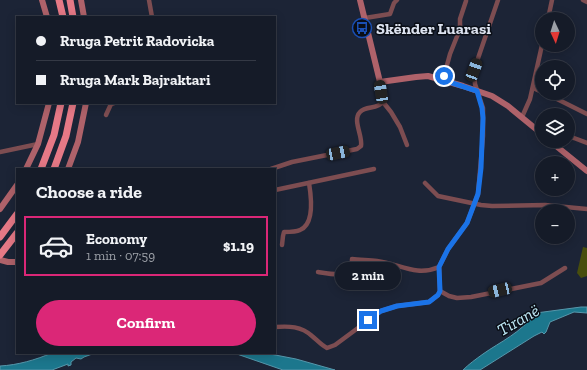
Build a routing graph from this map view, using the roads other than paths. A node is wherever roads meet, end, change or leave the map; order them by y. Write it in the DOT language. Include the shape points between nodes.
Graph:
graph roads {
  1 [pos="42,0"];
  2 [pos="59,0"];
  3 [pos="70,0"];
  4 [pos="81,0"];
  5 [pos="149,0"];
  6 [pos="360,0"];
  7 [pos="397,0"];
  8 [pos="498,0"];
  9 [pos="552,0"];
  10 [pos="583,0"];
  11 [pos="466,1"];
  12 [pos="587,2"];
  13 [pos="549,12"];
  14 [pos="47,16"];
  15 [pos="63,16"];
  16 [pos="73,16"];
  17 [pos="84,16"];
  18 [pos="152,16"];
  19 [pos="365,18"];
  20 [pos="541,52"];
  21 [pos="443,80"];
  22 [pos="380,82"];
  23 [pos="533,88"];
  24 [pos="477,91"];
  25 [pos="559,100"];
  26 [pos="383,102"];
  27 [pos="49,104"];
  28 [pos="61,104"];
  29 [pos="73,104"];
  30 [pos="86,104"];
  31 [pos="111,104"];
  32 [pos="587,114"];
  33 [pos="106,115"];
  34 [pos="522,117"];
  35 [pos="535,128"];
  36 [pos="575,138"];
  37 [pos="587,143"];
  38 [pos="38,144"];
  39 [pos="407,145"];
  40 [pos="559,148"];
  41 [pos="0,152"];
  42 [pos="26,168"];
  43 [pos="41,168"];
  44 [pos="54,168"];
  45 [pos="68,168"];
  46 [pos="274,168"];
  47 [pos="374,169"];
  48 [pos="587,171"];
  49 [pos="308,183"];
  50 [pos="426,183"];
  51 [pos="16,186"];
  52 [pos="276,190"];
  53 [pos="475,202"];
  54 [pos="0,209"];
  55 [pos="587,209"];
  56 [pos="16,215"];
  57 [pos="16,235"];
  58 [pos="0,236"];
  59 [pos="282,245"];
  60 [pos="0,255"];
  61 [pos="0,260"];
  62 [pos="16,262"];
  63 [pos="439,267"];
  64 [pos="566,268"];
  65 [pos="318,272"];
  66 [pos="440,291"];
  67 [pos="276,328"];
  1 -- 14 [label="main road"];
  2 -- 15 [label="highway"];
  3 -- 16 [label="highway"];
  4 -- 17 [label="main road"];
  5 -- 18 [label="street"];
  6 -- 19 [label="main road"];
  7 -- 19 [label="street" via="390,14"];
  8 -- 24 [label="street" via="474,70"];
  9 -- 13 [label="street"];
  10 -- 12 [label="street"];
  11 -- 21 [label="street" via="460,19 460,29"];
  19 -- 22 [label="main road"];
  20 -- 23 [label="street"];
  21 -- 22 [label="main road" via="428,76"];
  21 -- 24 [label="main road"];
  22 -- 26 [label="street"];
  23 -- 34 [label="street"];
  24 -- 34 [label="main road" via="492,96"];
  24 -- 53 [label="street" via="482,108 483,136 478,194"];
  25 -- 32 [label="street"];
  26 -- 39 [label="street" via="400,127"];
  26 -- 46 [label="street" via="380,106 359,112 357,120 362,142 357,149"];
  27 -- 38 [label="main road"];
  28 -- 43 [label="highway" via="54,135"];
  29 -- 44 [label="highway" via="66,136"];
  30 -- 45 [label="main road" via="78,142"];
  31 -- 33 [label="street"];
  34 -- 35 [label="main road"];
  36 -- 37 [label="street"];
  38 -- 41 [label="street"];
  38 -- 42 [label="main road"];
  40 -- 48 [label="main road"];
  47 -- 49 [label="street"];
  49 -- 52 [label="street"];
  49 -- 59 [label="street" via="312,201 309,220 299,231 284,232"];
  50 -- 53 [label="street" via="438,196"];
  51 -- 54 [label="main road"];
  53 -- 55 [label="street" via="492,206 544,205"];
  53 -- 63 [label="street" via="467,223 448,249"];
  56 -- 58 [label="highway"];
  57 -- 60 [label="highway"];
  61 -- 62 [label="main road"];
  63 -- 65 [label="street" via="416,271 378,261 352,259 348,272"];
  63 -- 66 [label="street"];
  64 -- 66 [label="street" via="540,283 471,297 457,298"];
  66 -- 67 [label="street" via="429,302 381,311 335,345 327,348 298,328"];
}
